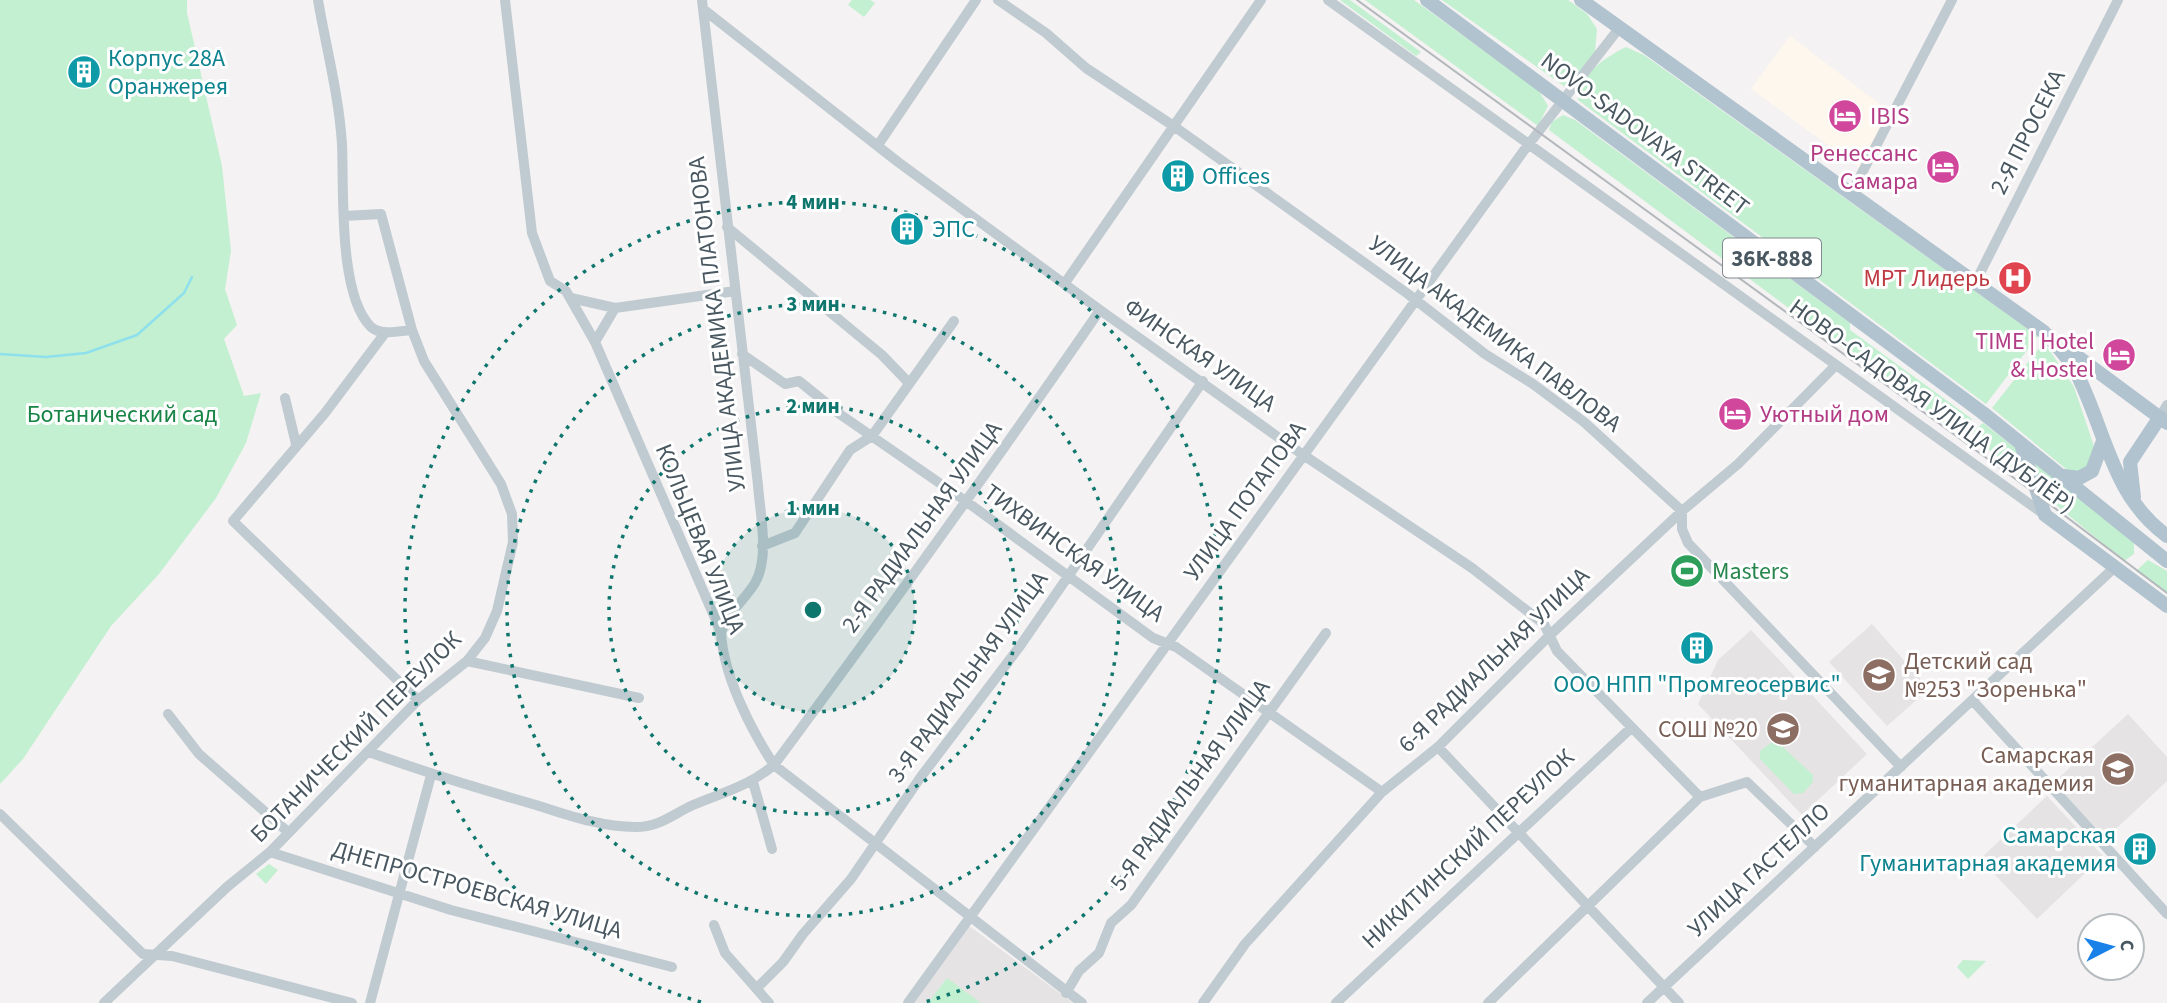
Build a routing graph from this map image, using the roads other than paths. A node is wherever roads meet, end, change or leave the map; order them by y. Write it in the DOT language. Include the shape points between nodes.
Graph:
graph roads {
  1 [pos="318,0"];
  2 [pos="505,0"];
  3 [pos="976,0"];
  4 [pos="998,0"];
  5 [pos="1261,0"];
  6 [pos="1328,0"];
  7 [pos="1426,0"];
  8 [pos="1581,0"];
  9 [pos="1952,0"];
  10 [pos="2118,0"];
  11 [pos="702,5"];
  12 [pos="1620,27"];
  13 [pos="1563,100"];
  14 [pos="1175,127"];
  15 [pos="1528,144"];
  16 [pos="878,145"];
  17 [pos="1851,194"];
  18 [pos="344,216"];
  19 [pos="727,227"];
  20 [pos="1065,283"];
  21 [pos="1975,283"];
  22 [pos="734,291"];
  23 [pos="570,298"];
  24 [pos="1416,300"];
  25 [pos="615,308"];
  26 [pos="1100,310"];
  27 [pos="954,321"];
  28 [pos="412,330"];
  29 [pos="2044,332"];
  30 [pos="385,333"];
  31 [pos="595,342"];
  32 [pos="742,354"];
  33 [pos="1835,366"];
  34 [pos="908,382"];
  35 [pos="1203,382"];
  36 [pos="285,398"];
  37 [pos="2165,415"];
  38 [pos="872,436"];
  39 [pos="2103,441"];
  40 [pos="296,444"];
  41 [pos="2021,444"];
  42 [pos="1304,455"];
  43 [pos="2063,476"];
  44 [pos="968,502"];
  45 [pos="1682,511"];
  46 [pos="2141,514"];
  47 [pos="2045,515"];
  48 [pos="2167,536"];
  49 [pos="762,546"];
  50 [pos="2167,561"];
  51 [pos="2115,567"];
  52 [pos="1068,575"];
  53 [pos="2167,606"];
  54 [pos="721,632"];
  55 [pos="1326,633"];
  56 [pos="1550,634"];
  57 [pos="1167,645"];
  58 [pos="467,661"];
  59 [pos="639,698"];
  60 [pos="418,700"];
  61 [pos="1973,701"];
  62 [pos="1268,712"];
  63 [pos="168,714"];
  64 [pos="1631,728"];
  65 [pos="1438,747"];
  66 [pos="369,752"];
  67 [pos="774,765"];
  68 [pos="1901,767"];
  69 [pos="431,775"];
  70 [pos="752,782"];
  71 [pos="1382,792"];
  72 [pos="1700,797"];
  73 [pos="0,814"];
  74 [pos="288,832"];
  75 [pos="1517,832"];
  76 [pos="873,844"];
  77 [pos="1815,847"];
  78 [pos="772,849"];
  79 [pos="270,852"];
  80 [pos="399,892"];
  81 [pos="1585,906"];
  82 [pos="2167,914"];
  83 [pos="971,916"];
  84 [pos="714,925"];
  85 [pos="158,955"];
  86 [pos="672,967"];
  87 [pos="1664,985"];
  88 [pos="757,988"];
  89 [pos="1066,993"];
  90 [pos="104,1003"];
  91 [pos="352,1003"];
  92 [pos="370,1003"];
  93 [pos="769,1003"];
  94 [pos="908,1003"];
  95 [pos="1082,1003"];
  96 [pos="1203,1003"];
  97 [pos="1336,1003"];
  98 [pos="1488,1003"];
  99 [pos="1647,1003"];
  100 [pos="1679,1003"];
  1 -- 18 [label="street" via="342,143"];
  2 -- 23 [label="street, КОЛЬЦЕВАЯ УЛИЦА" via="532,233 550,281 566,290"];
  3 -- 16 [label="street"];
  4 -- 14 [label="street, УЛИЦА АКАДЕМИКА ПАВЛОВА" via="1086,68"];
  5 -- 14 [label="street"];
  6 -- 15 [label="street, НОВО-САДОВАЯ УЛИЦА (ДУБЛЁР)"];
  7 -- 13 [label="main road, NOVO-SADOVAYA STREET / 36К-888"];
  8 -- 12 [label="main road"];
  9 -- 17 [label="street"];
  10 -- 21 [label="street, 2-Я ПРОСЕКА"];
  11 -- 16 [label="street, ФИНСКАЯ УЛИЦА"];
  11 -- 19 [label="street, УЛИЦА АКАДЕМИКА ПЛАТОНОВА"];
  12 -- 13 [label="street, УЛИЦА ПОТАПОВА"];
  12 -- 17 [label="main road"];
  13 -- 15 [label="street, УЛИЦА ПОТАПОВА"];
  13 -- 41 [label="main road, NOVO-SADOVAYA STREET / 36К-888"];
  14 -- 20 [label="street"];
  14 -- 24 [label="street, УЛИЦА АКАДЕМИКА ПАВЛОВА"];
  15 -- 24 [label="street, УЛИЦА ПОТАПОВА"];
  15 -- 33 [label="street, НОВО-САДОВАЯ УЛИЦА (ДУБЛЁР)"];
  16 -- 20 [label="street, ФИНСКАЯ УЛИЦА"];
  17 -- 21 [label="main road"];
  18 -- 28 [label="street, БОТАНИЧЕСКИЙ ПЕРЕУЛОК" via="381,215"];
  18 -- 30 [label="street" via="356,299 371,327"];
  19 -- 22 [label="street, УЛИЦА АКАДЕМИКА ПЛАТОНОВА"];
  19 -- 34 [label="street" via="882,355"];
  20 -- 26 [label="street, ФИНСКАЯ УЛИЦА"];
  21 -- 29 [label="main road"];
  22 -- 25 [label="street"];
  22 -- 32 [label="street, УЛИЦА АКАДЕМИКА ПЛАТОНОВА"];
  23 -- 25 [label="street"];
  23 -- 31 [label="street, КОЛЬЦЕВАЯ УЛИЦА"];
  24 -- 42 [label="street, УЛИЦА ПОТАПОВА"];
  24 -- 45 [label="street, УЛИЦА АКАДЕМИКА ПАВЛОВА" via="1584,422"];
  25 -- 31 [label="street"];
  26 -- 35 [label="street, ФИНСКАЯ УЛИЦА"];
  26 -- 44 [label="street, 2-Я РАДИАЛЬНАЯ УЛИЦА"];
  27 -- 34 [label="street"];
  28 -- 30 [label="street"];
  28 -- 58 [label="street, БОТАНИЧЕСКИЙ ПЕРЕУЛОК" via="424,361 501,484 512,514 513,542 497,611 485,639"];
  29 -- 37 [label="main road"];
  29 -- 39 [label="main road" via="2076,372"];
  30 -- 40 [label="street"];
  31 -- 54 [label="street, КОЛЬЦЕВАЯ УЛИЦА"];
  32 -- 38 [label="street, ТИХВИНСКАЯ УЛИЦА" via="785,384 799,381"];
  32 -- 49 [label="street, УЛИЦА АКАДЕМИКА ПЛАТОНОВА"];
  33 -- 45 [label="street, 6-Я РАДИАЛЬНАЯ УЛИЦА" via="1738,464"];
  33 -- 47 [label="street, НОВО-САДОВАЯ УЛИЦА (ДУБЛЁР)"];
  34 -- 38 [label="street"];
  35 -- 42 [label="street, ФИНСКАЯ УЛИЦА"];
  35 -- 52 [label="street, 3-Я РАДИАЛЬНАЯ УЛИЦА"];
  36 -- 40 [label="street"];
  37 -- 46 [label="main road" via="2130,462 2130,483"];
  38 -- 44 [label="street, ТИХВИНСКАЯ УЛИЦА"];
  38 -- 49 [label="street" via="850,450 795,533"];
  39 -- 43 [label="main road" via="2092,471 2079,478"];
  39 -- 46 [label="main road"];
  40 -- 60 [label="street" via="233,521"];
  41 -- 43 [label="main road, NOVO-SADOVAYA STREET / 36К-888"];
  41 -- 47 [label="main road"];
  42 -- 56 [label="street, ФИНСКАЯ УЛИЦА" via="1472,568 1544,624"];
  42 -- 57 [label="street, УЛИЦА ПОТАПОВА"];
  43 -- 50 [label="main road, NOVO-SADOVAYA STREET / 36К-888"];
  44 -- 52 [label="street, ТИХВИНСКАЯ УЛИЦА"];
  44 -- 67 [label="street, 2-Я РАДИАЛЬНАЯ УЛИЦА"];
  45 -- 56 [label="street, 6-Я РАДИАЛЬНАЯ УЛИЦА"];
  45 -- 68 [label="street" via="1682,530 1688,543"];
  46 -- 48 [label="main road"];
  47 -- 51 [label="main road, НОВО-САДОВАЯ УЛИЦА (ДУБЛЁР)"];
  49 -- 54 [label="street, УЛИЦА АКАДЕМИКА ПЛАТОНОВА" via="758,577 726,618"];
  51 -- 53 [label="main road, НОВО-САДОВАЯ УЛИЦА (ДУБЛЁР)"];
  51 -- 61 [label="street, УЛИЦА ГАСТЕЛЛО"];
  52 -- 57 [label="street, ТИХВИНСКАЯ УЛИЦА"];
  52 -- 76 [label="street, 3-Я РАДИАЛЬНАЯ УЛИЦА"];
  54 -- 67 [label="street, КОЛЬЦЕВАЯ УЛИЦА" via="728,666 754,735"];
  55 -- 62 [label="street, 5-Я РАДИАЛЬНАЯ УЛИЦА"];
  56 -- 64 [label="street, ФИНСКАЯ УЛИЦА" via="1557,652"];
  56 -- 65 [label="street, 6-Я РАДИАЛЬНАЯ УЛИЦА"];
  57 -- 62 [label="street, ТИХВИНСКАЯ УЛИЦА"];
  57 -- 83 [label="street, УЛИЦА ПОТАПОВА"];
  58 -- 59 [label="street"];
  58 -- 60 [label="street, БОТАНИЧЕСКИЙ ПЕРЕУЛОК"];
  60 -- 66 [label="street, БОТАНИЧЕСКИЙ ПЕРЕУЛОК"];
  61 -- 68 [label="street, УЛИЦА ГАСТЕЛЛО"];
  61 -- 82 [label="street"];
  62 -- 71 [label="street, ТИХВИНСКАЯ УЛИЦА"];
  62 -- 89 [label="street, 5-Я РАДИАЛЬНАЯ УЛИЦА" via="1131,905 1111,923 1099,953 1079,971"];
  63 -- 74 [label="street" via="200,754"];
  64 -- 72 [label="street, ФИНСКАЯ УЛИЦА"];
  64 -- 75 [label="street, НИКИТИНСКИЙ ПЕРЕУЛОК"];
  65 -- 71 [label="street, 6-Я РАДИАЛЬНАЯ УЛИЦА"];
  65 -- 75 [label="street"];
  66 -- 69 [label="street, 2-Я РАДИАЛЬНАЯ УЛИЦА"];
  66 -- 74 [label="street, БОТАНИЧЕСКИЙ ПЕРЕУЛОК"];
  67 -- 70 [label="street, 2-Я РАДИАЛЬНАЯ УЛИЦА"];
  67 -- 76 [label="street, КОЛЬЦЕВАЯ УЛИЦА"];
  68 -- 77 [label="street, УЛИЦА ГАСТЕЛЛО"];
  69 -- 70 [label="street, 2-Я РАДИАЛЬНАЯ УЛИЦА" via="597,823 635,827 654,825"];
  69 -- 80 [label="street"];
  70 -- 78 [label="street"];
  71 -- 96 [label="street, 6-Я РАДИАЛЬНАЯ УЛИЦА" via="1245,944"];
  72 -- 77 [label="street" via="1747,782"];
  72 -- 81 [label="street"];
  73 -- 85 [label="street" via="136,949"];
  74 -- 79 [label="street, БОТАНИЧЕСКИЙ ПЕРЕУЛОК"];
  75 -- 81 [label="street"];
  75 -- 97 [label="street, НИКИТИНСКИЙ ПЕРЕУЛОК"];
  76 -- 83 [label="street, КОЛЬЦЕВАЯ УЛИЦА"];
  76 -- 88 [label="street, 3-Я РАДИАЛЬНАЯ УЛИЦА" via="851,879"];
  77 -- 87 [label="street, УЛИЦА ГАСТЕЛЛО"];
  79 -- 80 [label="street, ДНЕПРОСТРОЕВСКАЯ УЛИЦА"];
  79 -- 85 [label="street, БОТАНИЧЕСКИЙ ПЕРЕУЛОК"];
  80 -- 86 [label="street, ДНЕПРОСТРОЕВСКАЯ УЛИЦА" via="451,910"];
  80 -- 92 [label="street"];
  81 -- 87 [label="street"];
  81 -- 98 [label="street"];
  83 -- 89 [label="street, КОЛЬЦЕВАЯ УЛИЦА"];
  83 -- 94 [label="street, УЛИЦА ПОТАПОВА"];
  84 -- 88 [label="street" via="725,953"];
  85 -- 90 [label="street, БОТАНИЧЕСКИЙ ПЕРЕУЛОК"];
  85 -- 91 [label="street"];
  87 -- 99 [label="street, УЛИЦА ГАСТЕЛЛО"];
  87 -- 100 [label="street"];
  88 -- 93 [label="street"];
  89 -- 95 [label="street, КОЛЬЦЕВАЯ УЛИЦА"];
}
